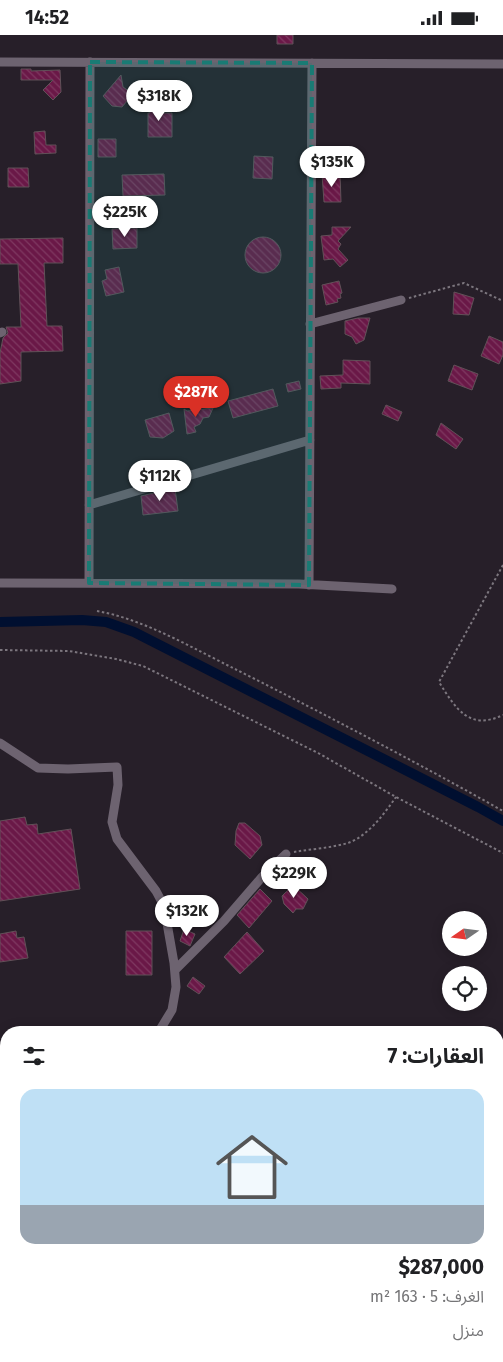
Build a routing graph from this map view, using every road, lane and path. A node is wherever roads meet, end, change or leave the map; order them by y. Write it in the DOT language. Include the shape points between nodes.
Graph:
graph roads {
  1 [pos="0,62"];
  2 [pos="90,62"];
  3 [pos="312,63"];
  4 [pos="503,64"];
  5 [pos="401,301"];
  6 [pos="503,301"];
  7 [pos="310,324"];
  8 [pos="310,439"];
  9 [pos="89,505"];
  10 [pos="503,565"];
  11 [pos="0,583"];
  12 [pos="89,583"];
  13 [pos="309,585"];
  14 [pos="392,589"];
  15 [pos="96,611"];
  16 [pos="0,650"];
  17 [pos="503,715"];
  18 [pos="0,743"];
  19 [pos="396,797"];
  20 [pos="503,811"];
  21 [pos="503,853"];
  22 [pos="286,854"];
  23 [pos="175,971"];
  24 [pos="162,1026"];
  1 -- 2 [label="street"];
  2 -- 3 [label="street"];
  2 -- 9 [label="street"];
  3 -- 4 [label="street"];
  3 -- 7 [label="street"];
  5 -- 6 [label="path" via="464,283"];
  5 -- 7 [label="street"];
  7 -- 8 [label="street"];
  8 -- 9 [label="street"];
  8 -- 13 [label="street"];
  9 -- 12 [label="street"];
  10 -- 17 [label="path" via="439,682 452,703 468,718 490,721"];
  11 -- 12 [label="street"];
  12 -- 13 [label="street"];
  13 -- 14 [label="street"];
  15 -- 20 [label="path" via="128,619 189,646 413,760"];
  16 -- 19 [label="path" via="69,651 143,667 318,753"];
  18 -- 23 [label="street" via="38,768 117,767 118,785 112,822 117,839 164,906"];
  19 -- 21 [label="path"];
  19 -- 22 [label="path" via="361,836 348,843"];
  22 -- 23 [label="street"];
  23 -- 24 [label="street" via="172,1010"];
}
